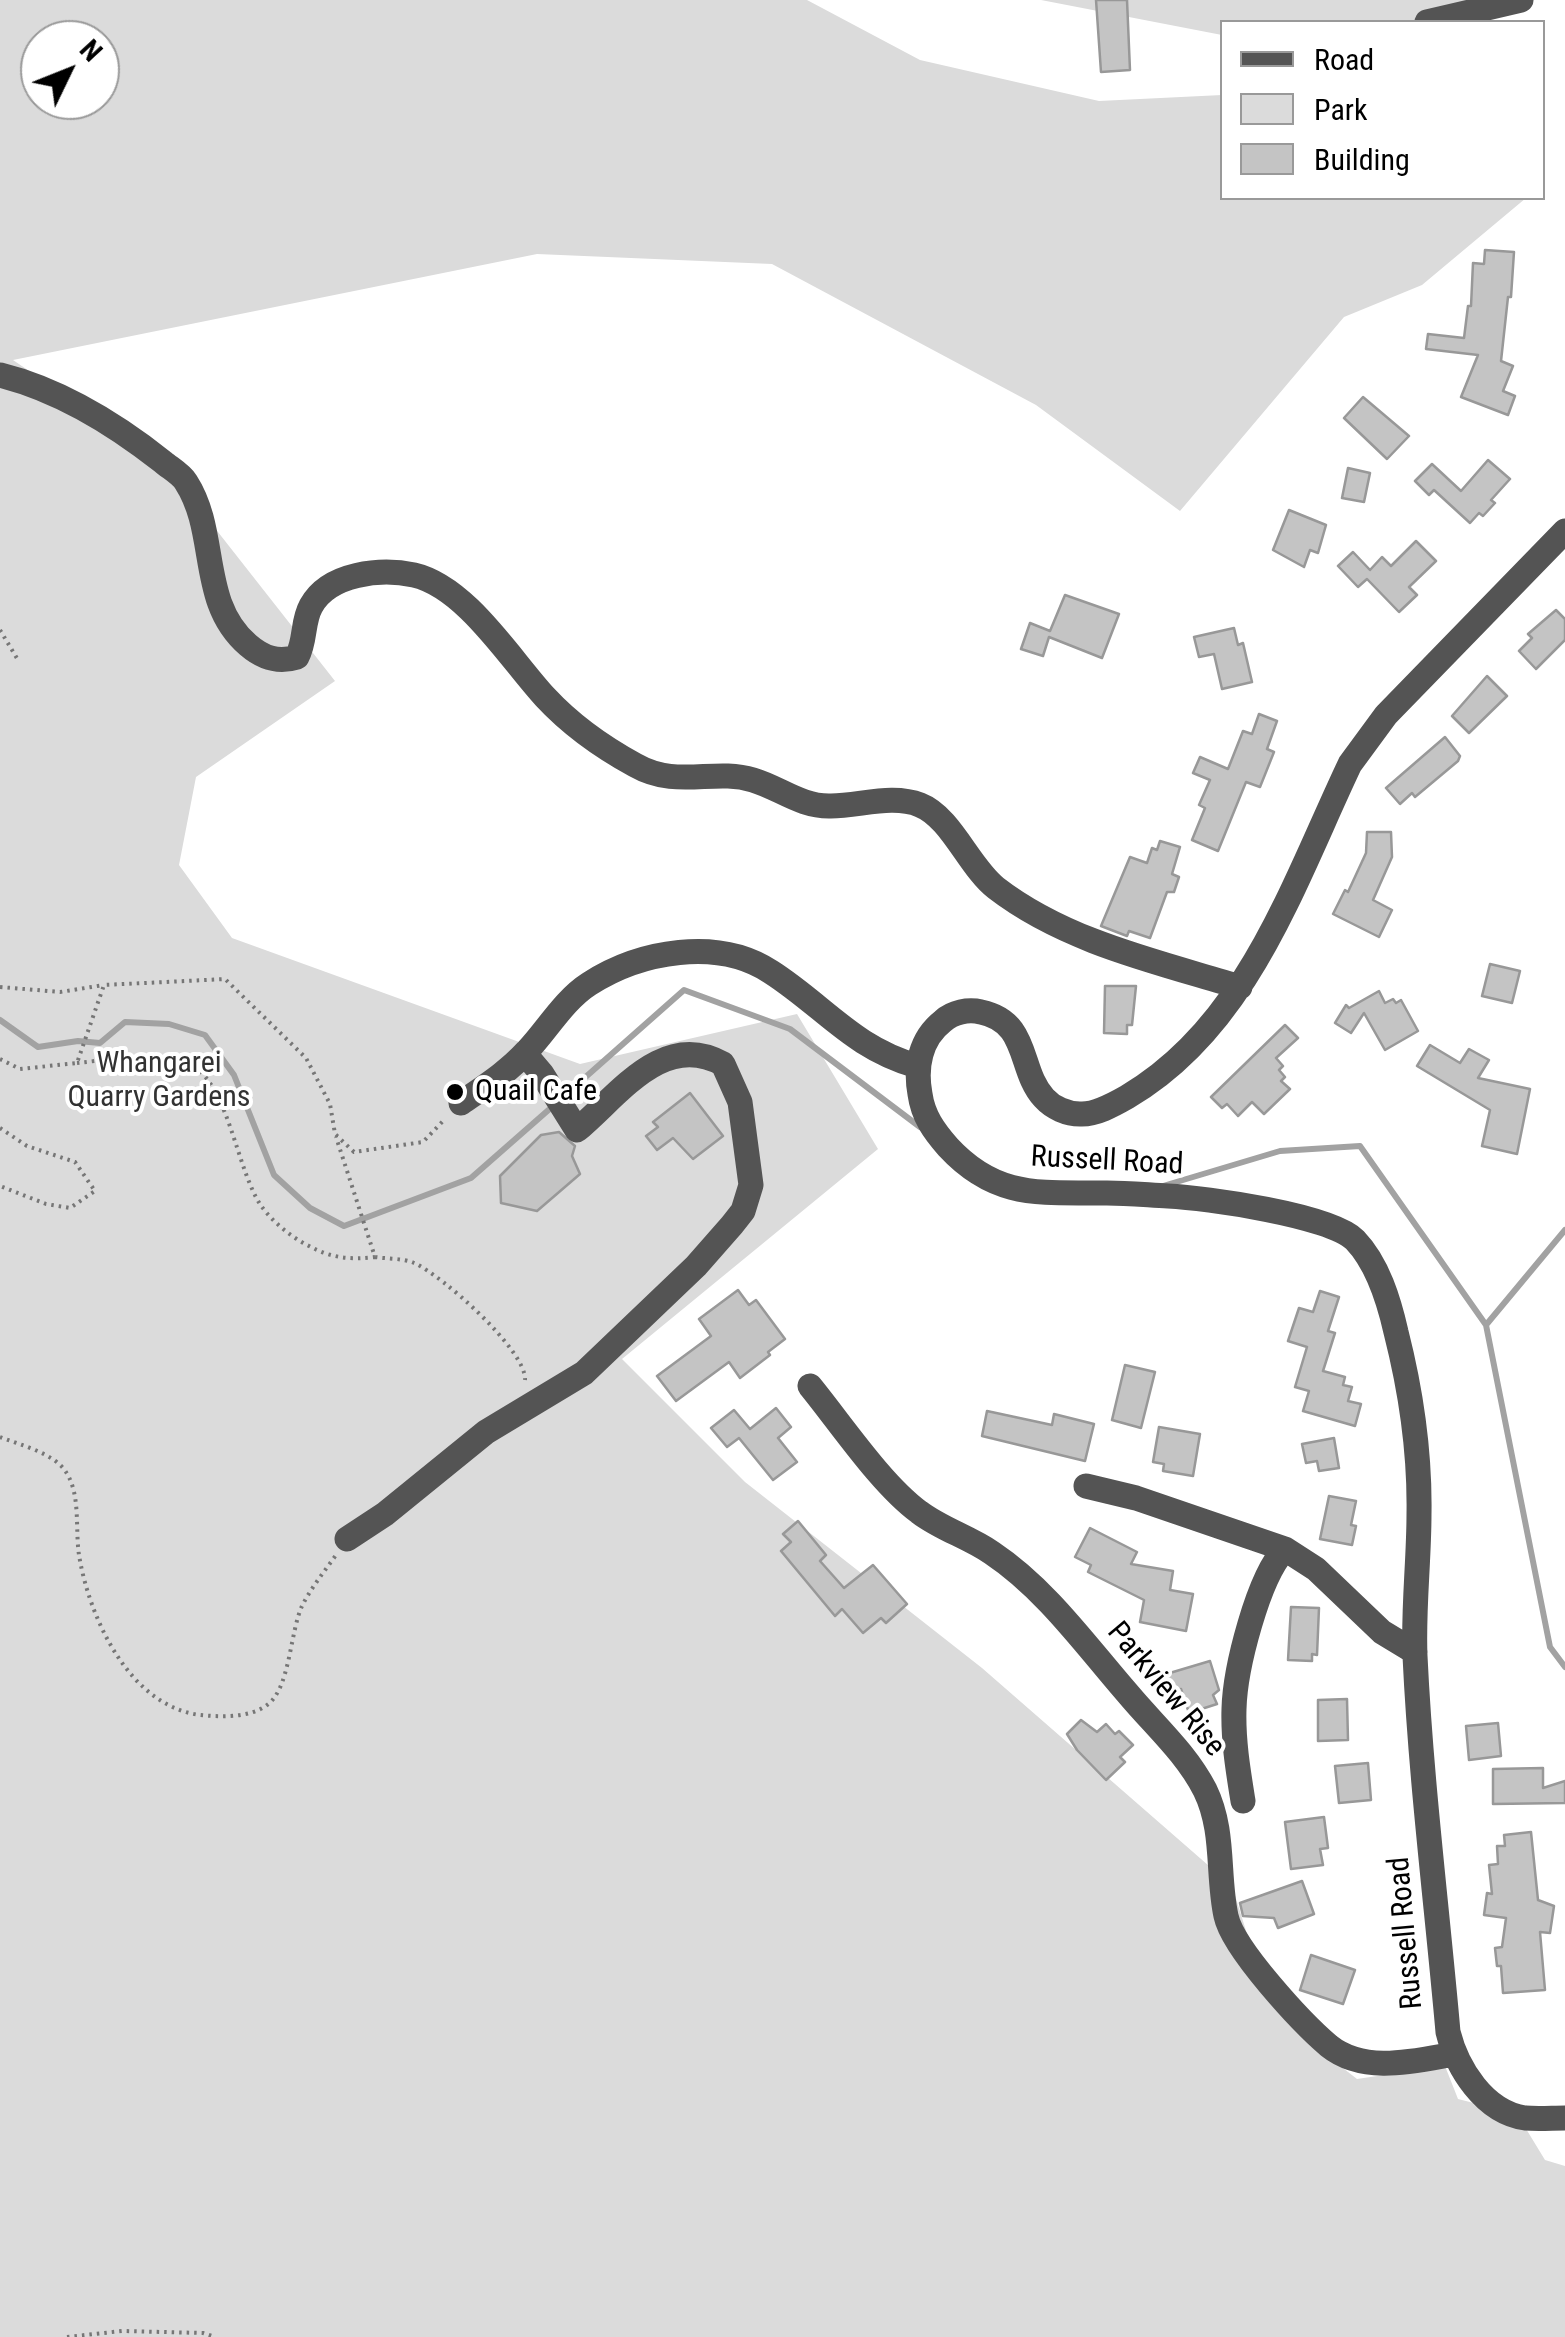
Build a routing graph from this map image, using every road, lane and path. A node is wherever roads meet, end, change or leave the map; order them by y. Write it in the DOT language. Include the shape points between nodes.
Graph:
graph roads {
  1 [pos="1521,0"];
  2 [pos="1436,20"];
  3 [pos="0,375"];
  4 [pos="1565,531"];
  5 [pos="0,630"];
  6 [pos="18,660"];
  7 [pos="104,985"];
  8 [pos="0,987"];
  9 [pos="1240,987"];
  10 [pos="0,1060"];
  11 [pos="77,1063"];
  12 [pos="533,1064"];
  13 [pos="917,1066"];
  14 [pos="461,1103"];
  15 [pos="0,1128"];
  16 [pos="335,1134"];
  17 [pos="0,1186"];
  18 [pos="375,1257"];
  19 [pos="810,1386"];
  20 [pos="523,1410"];
  21 [pos="0,1436"];
  22 [pos="1086,1486"];
  23 [pos="347,1540"];
  24 [pos="1285,1549"];
  25 [pos="1415,1652"];
  26 [pos="1242,1801"];
  27 [pos="1454,2054"];
  28 [pos="1565,2118"];
  29 [pos="67,2337"];
  30 [pos="215,2337"];
  1 -- 2 [label="street"];
  3 -- 9 [label="street" via="83,408 184,479 198,506 223,615 259,654 283,661 297,656 311,606 344,581 366,573 418,576 466,606 580,729 640,768 666,777 750,779 809,805 900,800 923,806 996,888 1038,914 1078,934"];
  4 -- 9 [label="street, Russell Road" via="1366,740"];
  5 -- 6 [label="path"];
  7 -- 8 [label="path" via="60,992"];
  7 -- 11 [label="path"];
  7 -- 16 [label="path" via="225,979 306,1058 330,1104"];
  9 -- 13 [label="street, Russell Road" via="1182,1056 1144,1086 1085,1115 1061,1111 1044,1098 1010,1026 987,1013 966,1010 945,1018"];
  10 -- 11 [label="path" via="20,1068"];
  11 -- 18 [label="path" via="152,1056 187,1062 212,1086 262,1207 292,1238 324,1254"];
  12 -- 13 [label="street" via="587,985 637,962 696,952 730,954 768,969 862,1044"];
  12 -- 14 [label="street"];
  12 -- 20 [label="street" via="577,1130 644,1067 711,1057 723,1064 740,1102 751,1185 743,1211 696,1266 584,1373"];
  13 -- 25 [label="street, Russell Road" via="930,1127 967,1166 998,1185 1028,1193 1235,1205 1330,1225 1351,1236 1381,1284 1408,1378 1420,1510"];
  14 -- 16 [label="path" via="423,1142 354,1152"];
  15 -- 17 [label="path" via="27,1146 74,1162 95,1191 70,1208"];
  16 -- 18 [label="path"];
  18 -- 20 [label="path" via="414,1263 508,1343 526,1371"];
  19 -- 27 [label="street, Parkview Rise" via="919,1512 994,1554 1054,1609 1192,1768 1214,1815 1230,1930 1330,2047 1350,2058 1398,2064"];
  20 -- 23 [label="street"];
  21 -- 23 [label="path" via="66,1471 92,1606 137,1681 180,1711 222,1716 266,1706 282,1682 300,1609"];
  22 -- 24 [label="street"];
  24 -- 25 [label="street"];
  24 -- 26 [label="street" via="1266,1574 1236,1693"];
  25 -- 27 [label="street, Russell Road"];
  27 -- 28 [label="street, Russell Road" via="1502,2110 1522,2118"];
  29 -- 30 [label="path" via="122,2331"];
}
